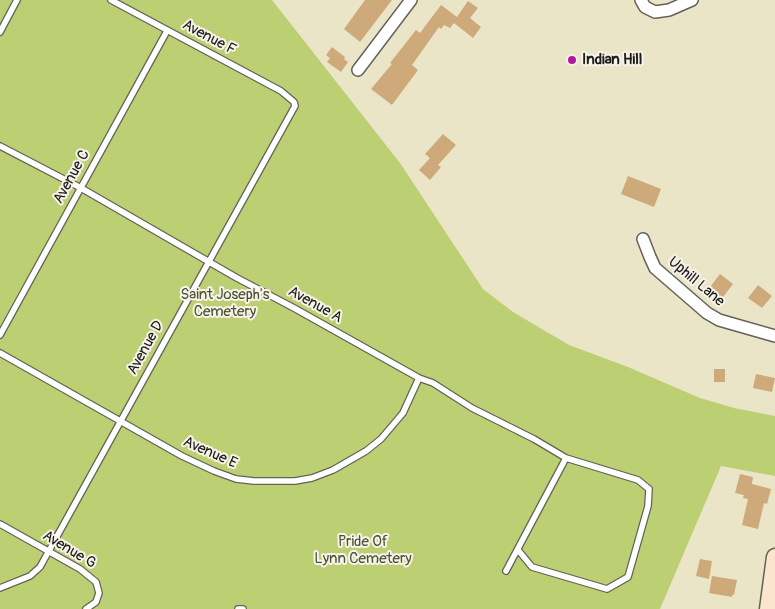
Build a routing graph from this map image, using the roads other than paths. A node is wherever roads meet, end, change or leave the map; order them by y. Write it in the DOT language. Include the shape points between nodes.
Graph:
graph roads {
  1 [pos="17,0"];
  2 [pos="111,0"];
  3 [pos="412,0"];
  4 [pos="641,0"];
  5 [pos="691,0"];
  6 [pos="167,31"];
  7 [pos="0,32"];
  8 [pos="358,70"];
  9 [pos="294,102"];
  10 [pos="0,146"];
  11 [pos="81,188"];
  12 [pos="643,239"];
  13 [pos="208,261"];
  14 [pos="0,335"];
  15 [pos="775,336"];
  16 [pos="0,353"];
  17 [pos="419,378"];
  18 [pos="120,421"];
  19 [pos="566,458"];
  20 [pos="0,524"];
  21 [pos="518,550"];
  22 [pos="49,552"];
  23 [pos="775,557"];
  24 [pos="506,571"];
  25 [pos="773,583"];
  26 [pos="0,588"];
  27 [pos="86,609"];
  28 [pos="238,609"];
  29 [pos="242,609"];
  30 [pos="768,609"];
  1 -- 7 [label="lane"];
  2 -- 6 [label="lane, Avenue F"];
  3 -- 8 [label="street"];
  4 -- 5 [label="street" via="644,7 656,12"];
  6 -- 9 [label="lane, Avenue F" via="280,91"];
  6 -- 11 [label="lane, Avenue C"];
  9 -- 13 [label="lane, Avenue D"];
  10 -- 11 [label="lane, Avenue A"];
  11 -- 13 [label="lane, Avenue A"];
  11 -- 14 [label="lane, Avenue C"];
  12 -- 15 [label="street, Uphill Lane" via="655,268 707,313 718,320"];
  13 -- 17 [label="lane, Avenue A"];
  13 -- 18 [label="lane, Avenue D"];
  16 -- 18 [label="lane, Avenue E"];
  17 -- 18 [label="lane, Avenue E" via="403,413 381,439 332,470 295,481 254,481 222,474"];
  17 -- 19 [label="lane, Avenue A"];
  18 -- 22 [label="lane, Avenue D"];
  19 -- 21 [label="lane"];
  19 -- 21 [label="lane, Avenue A" via="638,480 649,489 648,506 628,577 607,589 532,567"];
  20 -- 22 [label="lane, Avenue G"];
  21 -- 24 [label="lane"];
  22 -- 26 [label="lane, Avenue D" via="40,568 30,576"];
  22 -- 27 [label="lane, Avenue G" via="96,582 99,593 96,602"];
  23 -- 25 [label="street"];
  25 -- 30 [label="street"];
  28 -- 29 [label="lane"];
}
